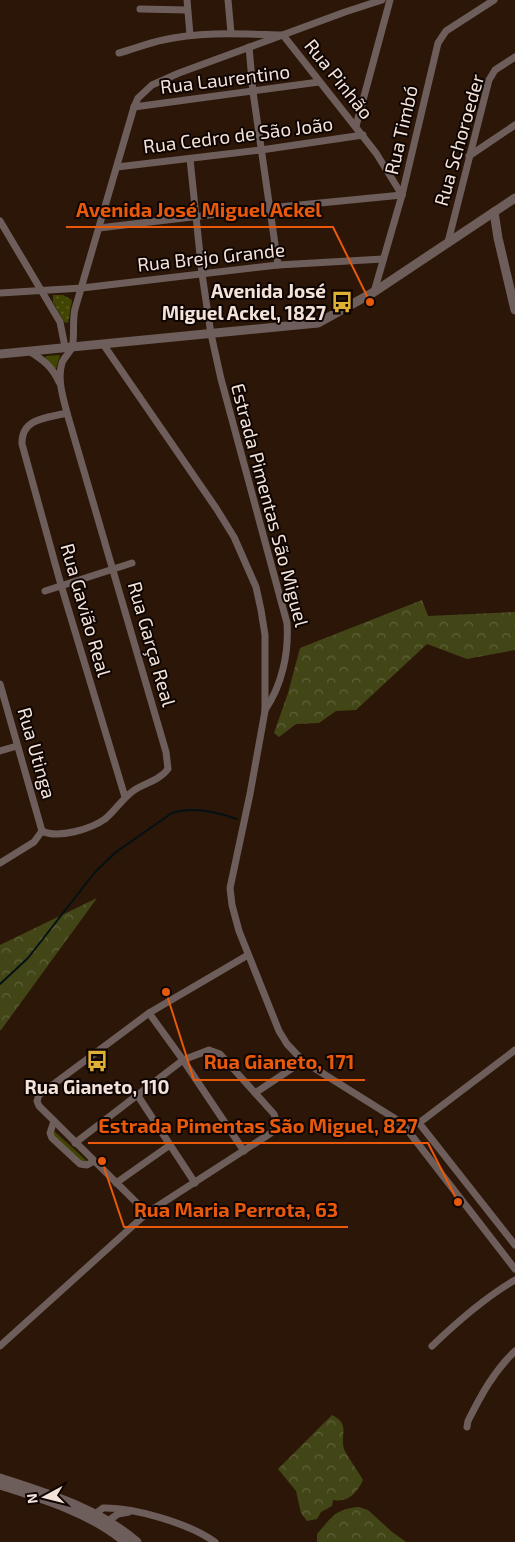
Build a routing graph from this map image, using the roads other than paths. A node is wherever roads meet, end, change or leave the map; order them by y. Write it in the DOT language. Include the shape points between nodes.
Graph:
graph roads {
  1 [pos="187,0"];
  2 [pos="228,0"];
  3 [pos="382,0"];
  4 [pos="390,0"];
  5 [pos="494,0"];
  6 [pos="140,9"];
  7 [pos="187,10"];
  8 [pos="230,33"];
  9 [pos="190,35"];
  10 [pos="283,35"];
  11 [pos="249,47"];
  12 [pos="119,53"];
  13 [pos="515,57"];
  14 [pos="319,82"];
  15 [pos="254,92"];
  16 [pos="134,107"];
  17 [pos="515,125"];
  18 [pos="356,126"];
  19 [pos="363,135"];
  20 [pos="261,150"];
  21 [pos="469,156"];
  22 [pos="190,159"];
  23 [pos="117,167"];
  24 [pos="402,195"];
  25 [pos="515,198"];
  26 [pos="269,208"];
  27 [pos="494,212"];
  28 [pos="196,216"];
  29 [pos="483,219"];
  30 [pos="0,221"];
  31 [pos="99,228"];
  32 [pos="4,233"];
  33 [pos="498,238"];
  34 [pos="448,242"];
  35 [pos="384,259"];
  36 [pos="278,265"];
  37 [pos="202,274"];
  38 [pos="511,278"];
  39 [pos="82,288"];
  40 [pos="42,290"];
  41 [pos="374,292"];
  42 [pos="0,293"];
  43 [pos="515,310"];
  44 [pos="72,325"];
  45 [pos="62,326"];
  46 [pos="211,334"];
  47 [pos="113,343"];
  48 [pos="103,344"];
  49 [pos="69,347"];
  50 [pos="28,350"];
  51 [pos="0,354"];
  52 [pos="119,366"];
  53 [pos="61,387"];
  54 [pos="67,413"];
  55 [pos="132,563"];
  56 [pos="114,570"];
  57 [pos="61,584"];
  58 [pos="44,591"];
  59 [pos="0,684"];
  60 [pos="265,711"];
  61 [pos="18,746"];
  62 [pos="0,751"];
  63 [pos="125,797"];
  64 [pos="42,831"];
  65 [pos="0,863"];
  66 [pos="248,955"];
  67 [pos="149,1013"];
  68 [pos="515,1050"];
  69 [pos="183,1060"];
  70 [pos="303,1062"];
  71 [pos="256,1093"];
  72 [pos="138,1096"];
  73 [pos="54,1121"];
  74 [pos="402,1123"];
  75 [pos="419,1123"];
  76 [pos="75,1142"];
  77 [pos="170,1145"];
  78 [pos="244,1151"];
  79 [pos="94,1161"];
  80 [pos="116,1183"];
  81 [pos="195,1183"];
  82 [pos="147,1213"];
  83 [pos="515,1245"];
  84 [pos="515,1269"];
  85 [pos="515,1280"];
  86 [pos="0,1346"];
  87 [pos="432,1346"];
  88 [pos="515,1351"];
  89 [pos="467,1426"];
  90 [pos="0,1478"];
  91 [pos="0,1485"];
  92 [pos="134,1511"];
  93 [pos="93,1517"];
  94 [pos="105,1523"];
  95 [pos="125,1542"];
  96 [pos="137,1542"];
  97 [pos="215,1542"];
  1 -- 7 [label="street"];
  2 -- 8 [label="street"];
  3 -- 10 [label="street"];
  4 -- 18 [label="street"];
  5 -- 24 [label="street, Rua Timbó" via="446,31 438,43"];
  6 -- 7 [label="street"];
  7 -- 9 [label="street"];
  8 -- 9 [label="street"];
  8 -- 10 [label="street"];
  9 -- 12 [label="street"];
  10 -- 11 [label="street"];
  10 -- 14 [label="street, Rua Pinhão"];
  11 -- 15 [label="street"];
  11 -- 16 [label="street" via="152,85 138,98"];
  13 -- 21 [label="street, Rua Schoroeder" via="495,70 489,80"];
  14 -- 15 [label="street, Rua Laurentino"];
  14 -- 18 [label="street, Rua Pinhão"];
  15 -- 16 [label="street, Rua Laurentino"];
  15 -- 20 [label="street"];
  16 -- 23 [label="street"];
  17 -- 21 [label="street"];
  18 -- 19 [label="street, Rua Pinhão"];
  19 -- 20 [label="street, Rua Cedro de São João"];
  19 -- 24 [label="street, Rua Pinhão"];
  20 -- 22 [label="street, Rua Cedro de São João"];
  20 -- 26 [label="street"];
  21 -- 34 [label="street, Rua Schoroeder"];
  22 -- 23 [label="street, Rua Cedro de São João"];
  22 -- 28 [label="street, Estrada Pimentas São Miguel"];
  23 -- 31 [label="street"];
  24 -- 26 [label="street"];
  24 -- 35 [label="street, Rua Timbó"];
  25 -- 27 [label="street"];
  26 -- 28 [label="street"];
  26 -- 36 [label="street"];
  27 -- 29 [label="street"];
  27 -- 33 [label="street"];
  28 -- 31 [label="street"];
  28 -- 37 [label="street, Estrada Pimentas São Miguel"];
  29 -- 33 [label="street"];
  29 -- 34 [label="street"];
  30 -- 32 [label="street"];
  31 -- 39 [label="street"];
  32 -- 40 [label="street"];
  33 -- 38 [label="street"];
  34 -- 41 [label="street"];
  35 -- 36 [label="street, Rua Brejo Grande"];
  35 -- 41 [label="street, Rua Timbó"];
  36 -- 37 [label="street, Rua Brejo Grande"];
  37 -- 39 [label="street, Rua Brejo Grande"];
  37 -- 46 [label="street, Estrada Pimentas São Miguel"];
  38 -- 43 [label="street"];
  39 -- 40 [label="street, Rua Brejo Grande"];
  39 -- 44 [label="street"];
  40 -- 42 [label="street, Rua Brejo Grande"];
  40 -- 45 [label="street"];
  41 -- 46 [label="street" via="318,323"];
  44 -- 45 [label="street"];
  44 -- 49 [label="street"];
  45 -- 49 [label="street"];
  46 -- 47 [label="street"];
  46 -- 60 [label="street, Estrada Pimentas São Miguel" via="287,623 283,670 273,700"];
  47 -- 48 [label="street"];
  47 -- 52 [label="street"];
  48 -- 49 [label="street"];
  48 -- 52 [label="street"];
  49 -- 50 [label="street"];
  49 -- 53 [label="street" via="62,362"];
  50 -- 51 [label="street"];
  50 -- 53 [label="street" via="52,368"];
  52 -- 60 [label="street" via="234,537 256,587 265,635"];
  53 -- 54 [label="street, Rua Garça Real"];
  54 -- 56 [label="street, Rua Garça Real"];
  54 -- 57 [label="street, Rua Gavião Real" via="26,426 22,444"];
  55 -- 56 [label="street"];
  56 -- 57 [label="street"];
  56 -- 63 [label="street, Rua Garça Real" via="168,761 164,774"];
  57 -- 58 [label="street"];
  57 -- 63 [label="street, Rua Gavião Real"];
  59 -- 61 [label="street, Rua Utinga"];
  60 -- 66 [label="street" via="230,888 235,918"];
  61 -- 62 [label="street"];
  61 -- 64 [label="street, Rua Utinga"];
  63 -- 64 [label="street, Rua Garça Real" via="106,818 92,826 56,835"];
  64 -- 65 [label="street" via="34,842"];
  66 -- 67 [label="street"];
  66 -- 70 [label="street" via="279,1031"];
  67 -- 69 [label="street"];
  67 -- 73 [label="street" via="39,1095 39,1106"];
  68 -- 75 [label="street"];
  69 -- 71 [label="street" via="204,1051 216,1051"];
  69 -- 72 [label="street"];
  69 -- 78 [label="street"];
  70 -- 71 [label="street"];
  70 -- 74 [label="street"];
  71 -- 78 [label="street" via="274,1114 277,1124 271,1133"];
  72 -- 76 [label="street"];
  72 -- 77 [label="street"];
  73 -- 76 [label="street"];
  73 -- 79 [label="street" via="50,1132 58,1143 80,1164"];
  74 -- 75 [label="street"];
  74 -- 84 [label="street"];
  75 -- 83 [label="street"];
  76 -- 79 [label="street"];
  77 -- 80 [label="street"];
  77 -- 81 [label="street"];
  78 -- 81 [label="street"];
  79 -- 80 [label="street"];
  80 -- 82 [label="street"];
  81 -- 82 [label="street"];
  82 -- 86 [label="street"];
  85 -- 87 [label="street" via="464,1316"];
  88 -- 89 [label="street" via="486,1387"];
  90 -- 93 [label="street" via="66,1500"];
  91 -- 93 [label="street"];
  92 -- 93 [label="street" via="103,1508"];
  92 -- 94 [label="street" via="118,1514"];
  92 -- 97 [label="street" via="192,1528"];
  93 -- 94 [label="street"];
  94 -- 95 [label="street"];
  94 -- 96 [label="street" via="123,1530"];
}
